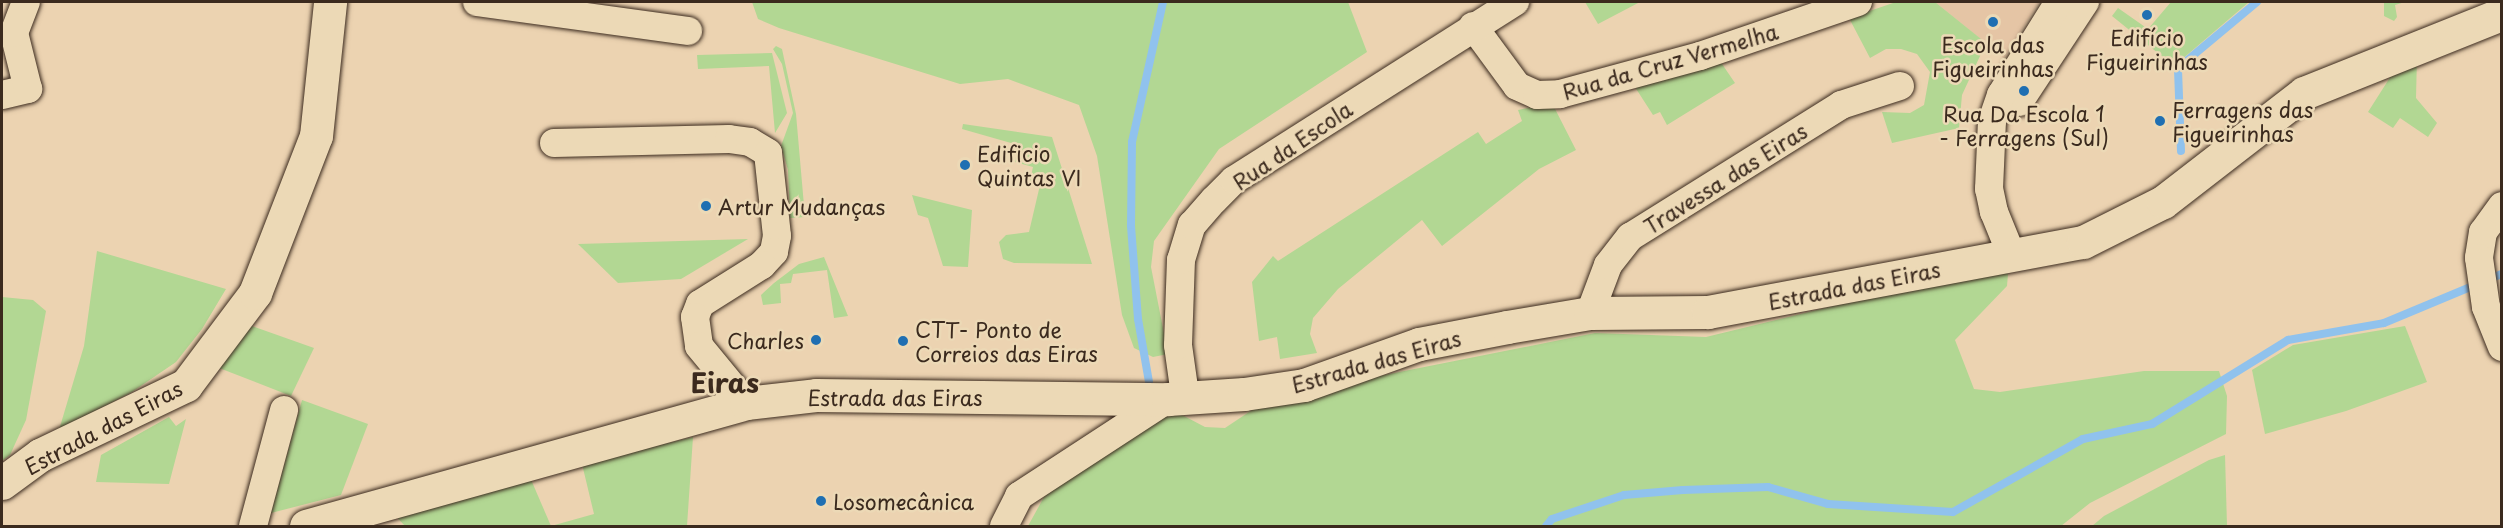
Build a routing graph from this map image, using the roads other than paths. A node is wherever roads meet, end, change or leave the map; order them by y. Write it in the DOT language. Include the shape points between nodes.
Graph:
graph roads {
  1 [pos="26,2"];
  2 [pos="330,2"];
  3 [pos="477,2"];
  4 [pos="1515,2"];
  5 [pos="1858,2"];
  6 [pos="2060,2"];
  7 [pos="2085,2"];
  8 [pos="2502,14"];
  9 [pos="1473,26"];
  10 [pos="688,31"];
  11 [pos="1900,86"];
  12 [pos="2,95"];
  13 [pos="554,143"];
  14 [pos="1989,149"];
  15 [pos="2502,206"];
  16 [pos="2012,256"];
  17 [pos="1590,313"];
  18 [pos="2502,347"];
  19 [pos="1176,397"];
  20 [pos="746,403"];
  21 [pos="284,410"];
  22 [pos="2,483"];
  23 [pos="1006,520"];
  24 [pos="324,525"];
  25 [pos="253,526"];
  1 -- 12 [label="street" via="14,33 28,89"];
  2 -- 22 [label="street, Estrada das Eiras" via="316,136 255,293 186,385 40,455"];
  3 -- 10 [label="street"];
  4 -- 9 [label="street, Rua da Escola"];
  5 -- 9 [label="street, Rua da Cruz Vermelha" via="1700,56 1560,94 1537,95 1517,86"];
  6 -- 14 [label="street" via="2001,95 1992,121"];
  7 -- 14 [label="street"];
  8 -- 16 [label="street, Estrada das Eiras" via="2304,93 2163,202 2126,224 2083,242"];
  9 -- 19 [label="street, Rua da Escola" via="1234,180 1192,225 1181,260"];
  11 -- 17 [label="street, Travessa das Eiras" via="1841,105 1630,237 1608,265"];
  13 -- 20 [label="street" via="729,139 750,142 768,153 777,236 774,252 762,265 700,304 695,317 699,346"];
  14 -- 16 [label="street" via="1994,212"];
  15 -- 18 [label="street" via="2483,232 2479,258 2486,307"];
  16 -- 17 [label="street, Estrada das Eiras" via="1708,312"];
  17 -- 19 [label="street, Estrada das Eiras" via="1419,344 1304,385 1244,394"];
  19 -- 20 [label="street, Estrada das Eiras" via="816,394"];
  19 -- 23 [label="street" via="1019,496"];
  20 -- 24 [label="street, Estrada das Eiras"];
  21 -- 25 [label="street"];
}
